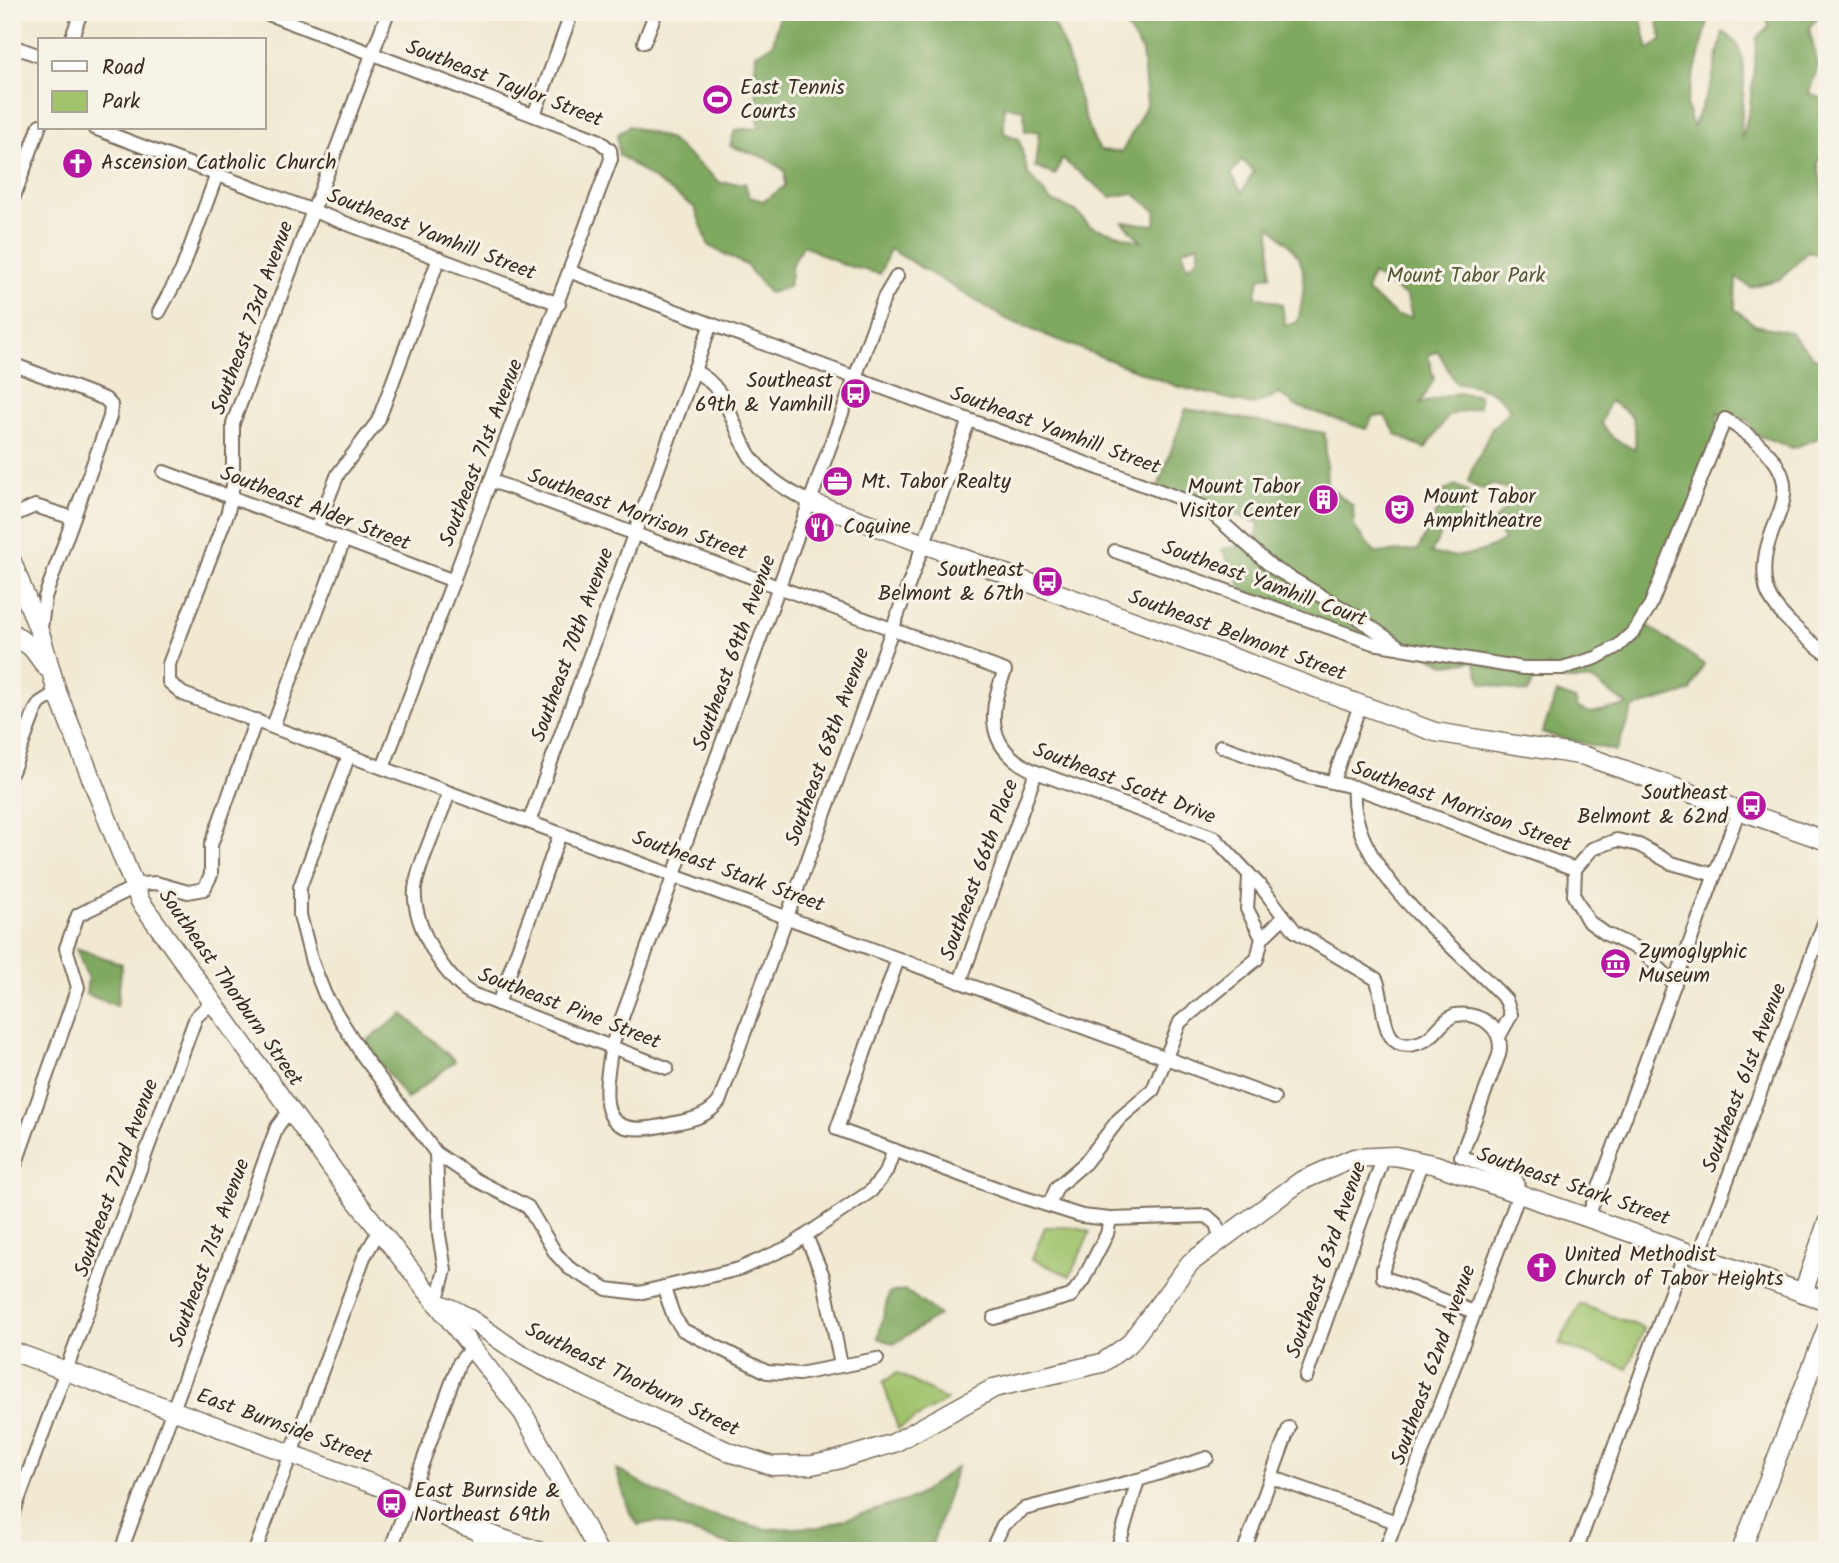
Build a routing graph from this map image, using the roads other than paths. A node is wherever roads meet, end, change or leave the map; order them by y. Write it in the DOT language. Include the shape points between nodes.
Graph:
graph roads {
  1 [pos="81,12"];
  2 [pos="263,12"];
  3 [pos="388,12"];
  4 [pos="572,12"];
  5 [pos="656,12"];
  6 [pos="72,38"];
  7 [pos="644,42"];
  8 [pos="12,46"];
  9 [pos="372,54"];
  10 [pos="38,55"];
  11 [pos="534,116"];
  12 [pos="38,130"];
  13 [pos="99,130"];
  14 [pos="610,150"];
  15 [pos="217,174"];
  16 [pos="13,195"];
  17 [pos="312,211"];
  18 [pos="439,258"];
  19 [pos="571,272"];
  20 [pos="897,276"];
  21 [pos="559,304"];
  22 [pos="159,312"];
  23 [pos="712,324"];
  24 [pos="12,364"];
  25 [pos="694,371"];
  26 [pos="855,378"];
  27 [pos="969,420"];
  28 [pos="1773,439"];
  29 [pos="164,472"];
  30 [pos="492,481"];
  31 [pos="232,498"];
  32 [pos="810,502"];
  33 [pos="12,516"];
  34 [pos="73,518"];
  35 [pos="316,529"];
  36 [pos="1790,531"];
  37 [pos="634,534"];
  38 [pos="344,540"];
  39 [pos="923,544"];
  40 [pos="1115,551"];
  41 [pos="14,567"];
  42 [pos="454,581"];
  43 [pos="780,589"];
  44 [pos="12,596"];
  45 [pos="891,629"];
  46 [pos="12,633"];
  47 [pos="41,636"];
  48 [pos="1401,648"];
  49 [pos="1827,654"];
  50 [pos="1005,671"];
  51 [pos="50,673"];
  52 [pos="169,682"];
  53 [pos="57,692"];
  54 [pos="1360,705"];
  55 [pos="256,720"];
  56 [pos="273,726"];
  57 [pos="1222,746"];
  58 [pos="349,755"];
  59 [pos="383,768"];
  60 [pos="12,772"];
  61 [pos="1036,772"];
  62 [pos="1333,780"];
  63 [pos="1354,786"];
  64 [pos="449,793"];
  65 [pos="1740,810"];
  66 [pos="529,822"];
  67 [pos="560,834"];
  68 [pos="1827,841"];
  69 [pos="1575,869"];
  70 [pos="1715,875"];
  71 [pos="673,876"];
  72 [pos="1249,878"];
  73 [pos="133,888"];
  74 [pos="1827,915"];
  75 [pos="786,918"];
  76 [pos="1283,918"];
  77 [pos="1262,937"];
  78 [pos="898,959"];
  79 [pos="960,982"];
  80 [pos="1675,984"];
  81 [pos="211,1003"];
  82 [pos="498,1003"];
  83 [pos="1500,1035"];
  84 [pos="612,1045"];
  85 [pos="1167,1058"];
  86 [pos="667,1068"];
  87 [pos="724,1088"];
  88 [pos="1274,1098"];
  89 [pos="289,1111"];
  90 [pos="894,1150"];
  91 [pos="436,1153"];
  92 [pos="1384,1156"];
  93 [pos="1422,1161"];
  94 [pos="12,1174"];
  95 [pos="1518,1194"];
  96 [pos="1049,1205"];
  97 [pos="1588,1217"];
  98 [pos="1110,1219"];
  99 [pos="1827,1223"];
  100 [pos="379,1231"];
  101 [pos="806,1236"];
  102 [pos="1221,1239"];
  103 [pos="1693,1253"];
  104 [pos="664,1289"];
  105 [pos="1803,1293"];
  106 [pos="1827,1301"];
  107 [pos="436,1303"];
  108 [pos="1474,1312"];
  109 [pos="994,1318"];
  110 [pos="1827,1328"];
  111 [pos="471,1348"];
  112 [pos="12,1351"];
  113 [pos="877,1359"];
  114 [pos="841,1365"];
  115 [pos="66,1371"];
  116 [pos="1306,1377"];
  117 [pos="173,1410"];
  118 [pos="1289,1428"];
  119 [pos="290,1454"];
  120 [pos="1207,1458"];
  121 [pos="1271,1477"];
  122 [pos="1138,1480"];
  123 [pos="409,1497"];
  124 [pos="12,1517"];
  125 [pos="1396,1522"];
  126 [pos="478,1531"];
  127 [pos="121,1551"];
  128 [pos="255,1551"];
  129 [pos="390,1551"];
  130 [pos="480,1551"];
  131 [pos="538,1551"];
  132 [pos="597,1551"];
  133 [pos="991,1551"];
  134 [pos="1117,1551"];
  135 [pos="1244,1551"];
  136 [pos="1385,1551"];
  137 [pos="1576,1551"];
  138 [pos="1741,1551"];
  1 -- 6 [label="street"];
  2 -- 9 [label="street, Southeast Taylor Street"];
  3 -- 9 [label="street, Southeast 73rd Avenue"];
  4 -- 11 [label="street"];
  5 -- 7 [label="street"];
  8 -- 10 [label="street"];
  9 -- 11 [label="street, Southeast Taylor Street"];
  9 -- 17 [label="street, Southeast 73rd Avenue"];
  11 -- 14 [label="street, Southeast Taylor Street" via="598,140"];
  12 -- 16 [label="street"];
  13 -- 15 [label="street, Southeast Yamhill Street"];
  14 -- 19 [label="street, Southeast 71st Avenue" via="610,165"];
  15 -- 17 [label="street, Southeast Yamhill Street"];
  15 -- 22 [label="street" via="182,271"];
  17 -- 18 [label="street, Southeast Yamhill Street"];
  17 -- 31 [label="street, Southeast 73rd Avenue" via="233,423"];
  18 -- 21 [label="street, Southeast Yamhill Street"];
  18 -- 35 [label="street" via="377,421 338,474"];
  19 -- 21 [label="street, Southeast 71st Avenue"];
  19 -- 23 [label="street, Southeast Yamhill Street"];
  20 -- 26 [label="street, Southeast 69th Avenue" via="884,298"];
  21 -- 30 [label="street, Southeast 71st Avenue"];
  23 -- 25 [label="street, Southeast 70th Avenue"];
  23 -- 26 [label="street, Southeast Yamhill Street"];
  24 -- 34 [label="street" via="111,405"];
  25 -- 32 [label="street, Southeast Belmont Street" via="718,390 760,468"];
  25 -- 37 [label="street, Southeast 70th Avenue"];
  26 -- 27 [label="street, Southeast Yamhill Street"];
  26 -- 32 [label="street, Southeast 69th Avenue"];
  27 -- 39 [label="street, Southeast 68th Avenue"];
  27 -- 48 [label="street, Southeast Yamhill Street" via="1206,508 1272,568"];
  28 -- 48 [label="street, Southeast Yamhill Street" via="1725,419 1650,606 1631,635 1612,650 1580,664 1546,670"];
  29 -- 31 [label="street, Southeast Alder Street"];
  30 -- 37 [label="street, Southeast Morrison Street"];
  30 -- 42 [label="street, Southeast 71st Avenue"];
  31 -- 35 [label="street, Southeast Alder Street"];
  31 -- 52 [label="street, Southeast 73rd Avenue" via="169,664"];
  32 -- 39 [label="street, Southeast Belmont Street"];
  32 -- 43 [label="street, Southeast 69th Avenue"];
  33 -- 34 [label="street" via="36,506"];
  34 -- 47 [label="street" via="45,597"];
  35 -- 38 [label="street, Southeast Alder Street"];
  36 -- 49 [label="street" via="1770,559 1767,592 1802,635"];
  37 -- 43 [label="street, Southeast Morrison Street"];
  37 -- 66 [label="street, Southeast 70th Avenue"];
  38 -- 42 [label="street, Southeast Alder Street"];
  38 -- 56 [label="street"];
  39 -- 45 [label="street, Southeast 68th Avenue"];
  39 -- 54 [label="street, Southeast Belmont Street"];
  40 -- 48 [label="street, Southeast Yamhill Court" via="1373,643"];
  41 -- 44 [label="street" via="17,582"];
  41 -- 47 [label="street"];
  42 -- 59 [label="street, Southeast 71st Avenue"];
  43 -- 45 [label="street, Southeast Morrison Street"];
  43 -- 71 [label="street, Southeast 69th Avenue"];
  45 -- 50 [label="street, Southeast Morrison Street"];
  45 -- 75 [label="street, Southeast 68th Avenue"];
  46 -- 51 [label="street" via="32,648"];
  47 -- 51 [label="street"];
  50 -- 61 [label="street, Southeast Scott Drive" via="993,703 996,734 1011,758"];
  51 -- 53 [label="street, Southeast Thorburn Street"];
  52 -- 55 [label="street, Southeast Stark Street" via="183,694"];
  53 -- 60 [label="street" via="35,711"];
  53 -- 73 [label="street, Southeast Thorburn Street"];
  54 -- 62 [label="street"];
  54 -- 65 [label="street, Southeast Belmont Street" via="1449,735 1585,756"];
  55 -- 56 [label="street, Southeast Stark Street"];
  55 -- 73 [label="street" via="211,845 209,883 197,892 156,883"];
  56 -- 58 [label="street, Southeast Stark Street"];
  57 -- 62 [label="street, Southeast Morrison Street" via="1308,777"];
  58 -- 59 [label="street, Southeast Stark Street"];
  58 -- 91 [label="street" via="300,887 300,915 312,962 329,1001 363,1056"];
  59 -- 64 [label="street, Southeast Stark Street"];
  61 -- 72 [label="street, Southeast Scott Drive" via="1215,838"];
  61 -- 79 [label="street, Southeast 66th Place"];
  62 -- 63 [label="street, Southeast Morrison Street"];
  63 -- 69 [label="street, Southeast Morrison Street"];
  63 -- 83 [label="street" via="1353,798 1369,854 1433,929 1506,1000 1511,1015"];
  64 -- 66 [label="street, Southeast Stark Street"];
  64 -- 82 [label="street, Southeast Pine Street" via="415,886 416,899 430,944 450,977 462,988"];
  65 -- 68 [label="street, Southeast Belmont Street"];
  65 -- 70 [label="street"];
  66 -- 67 [label="street, Southeast Stark Street"];
  67 -- 71 [label="street, Southeast Stark Street"];
  67 -- 82 [label="street"];
  69 -- 70 [label="street, Southeast Morrison Street" via="1591,849 1617,840"];
  69 -- 80 [label="street" via="1574,896 1588,922 1642,950"];
  70 -- 80 [label="street"];
  71 -- 75 [label="street, Southeast Stark Street"];
  71 -- 84 [label="street, Southeast 69th Avenue"];
  72 -- 76 [label="street, Southeast Scott Drive" via="1263,889"];
  72 -- 77 [label="street" via="1247,909"];
  73 -- 81 [label="street, Southeast Thorburn Street"];
  73 -- 94 [label="street" via="85,909 74,923 66,948 78,987"];
  74 -- 103 [label="street, Southeast 61st Avenue"];
  75 -- 78 [label="street, Southeast Stark Street"];
  75 -- 87 [label="street, Southeast 68th Avenue"];
  76 -- 77 [label="street"];
  76 -- 83 [label="street, Southeast Scott Drive" via="1295,931 1376,979 1382,992 1383,1023 1394,1038 1420,1042 1448,1017 1464,1014 1486,1021"];
  77 -- 85 [label="street" via="1257,959 1180,1022"];
  78 -- 79 [label="street, Southeast Stark Street"];
  78 -- 90 [label="street" via="837,1129"];
  79 -- 85 [label="street, Southeast Stark Street"];
  80 -- 97 [label="street"];
  81 -- 89 [label="street, Southeast Thorburn Street"];
  81 -- 115 [label="street, Southeast 72nd Avenue" via="196,1017"];
  82 -- 84 [label="street, Southeast Pine Street"];
  83 -- 95 [label="street" via="1499,1055 1461,1157 1512,1177"];
  84 -- 86 [label="street, Southeast Pine Street"];
  84 -- 87 [label="street, Southeast 69th Avenue" via="606,1101 610,1116 630,1130 701,1116 715,1107"];
  85 -- 88 [label="street, Southeast Stark Street"];
  85 -- 96 [label="street" via="1153,1090 1119,1119 1085,1163 1057,1187"];
  89 -- 100 [label="street, Southeast Thorburn Street"];
  89 -- 117 [label="street, Southeast 71st Avenue" via="277,1127"];
  90 -- 96 [label="street"];
  90 -- 101 [label="street" via="886,1172 871,1191"];
  91 -- 104 [label="street" via="528,1207 556,1254 593,1284 620,1292"];
  91 -- 107 [label="street" via="445,1270"];
  92 -- 93 [label="street, Southeast Thorburn Street"];
  92 -- 102 [label="street, Southeast Thorburn Street" via="1340,1162 1312,1174"];
  92 -- 116 [label="street, Southeast 63rd Avenue"];
  93 -- 95 [label="street, Southeast Stark Street"];
  93 -- 108 [label="street" via="1383,1277"];
  95 -- 97 [label="street, Southeast Stark Street"];
  95 -- 108 [label="street, Southeast 62nd Avenue"];
  96 -- 98 [label="street"];
  97 -- 103 [label="street, Southeast Stark Street"];
  98 -- 102 [label="street" via="1201,1214 1216,1224"];
  98 -- 109 [label="street" via="1107,1234 1070,1296"];
  99 -- 105 [label="street"];
  100 -- 107 [label="street, Southeast Thorburn Street"];
  100 -- 119 [label="street" via="364,1256"];
  101 -- 104 [label="street" via="766,1259"];
  101 -- 114 [label="street" via="823,1276"];
  102 -- 107 [label="street, Southeast Thorburn Street" via="1179,1274 1136,1336 1109,1359 994,1388 876,1450 792,1467 759,1464 662,1421 525,1356 463,1312"];
  103 -- 105 [label="street, Southeast Stark Street"];
  103 -- 137 [label="street, Southeast 61st Avenue"];
  104 -- 114 [label="street" via="683,1330 755,1368 784,1375"];
  105 -- 106 [label="street, Southeast Stark Street"];
  107 -- 111 [label="street"];
  108 -- 125 [label="street, Southeast 62nd Avenue"];
  110 -- 138 [label="street"];
  111 -- 123 [label="street" via="459,1363"];
  111 -- 132 [label="street" via="523,1413"];
  112 -- 115 [label="street, East Burnside Street"];
  113 -- 114 [label="street"];
  115 -- 117 [label="street, East Burnside Street"];
  115 -- 124 [label="street, Southeast 72nd Avenue"];
  117 -- 119 [label="street, East Burnside Street"];
  117 -- 127 [label="street, Southeast 71st Avenue"];
  118 -- 121 [label="street"];
  119 -- 123 [label="street, East Burnside Street"];
  119 -- 128 [label="street"];
  120 -- 122 [label="street"];
  121 -- 125 [label="street"];
  121 -- 135 [label="street"];
  122 -- 133 [label="street" via="1024,1508 1003,1525"];
  122 -- 134 [label="street"];
  123 -- 126 [label="street, East Burnside Street"];
  123 -- 129 [label="street"];
  125 -- 136 [label="street, Southeast 62nd Avenue"];
  126 -- 130 [label="street"];
  126 -- 131 [label="street, East Burnside Street"];
}
